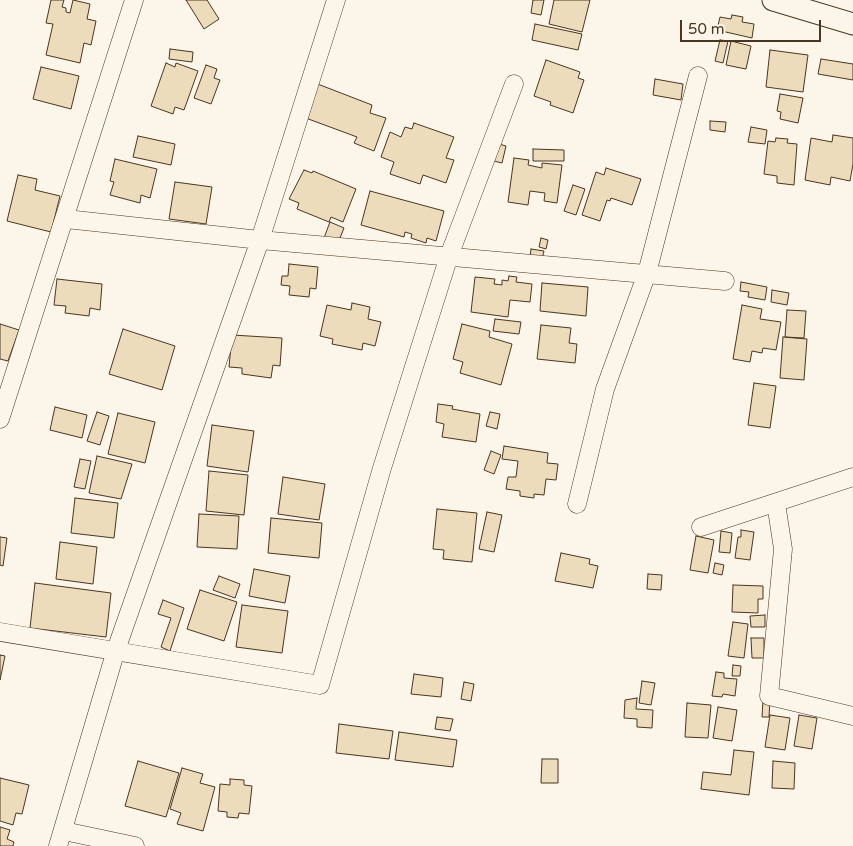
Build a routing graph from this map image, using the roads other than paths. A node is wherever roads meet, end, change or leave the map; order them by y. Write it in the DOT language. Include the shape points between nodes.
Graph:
graph roads {
  1 [pos="134,0"];
  2 [pos="336,0"];
  3 [pos="773,0"];
  4 [pos="853,24"];
  5 [pos="698,76"];
  6 [pos="514,84"];
  7 [pos="66,219"];
  8 [pos="260,240"];
  9 [pos="449,256"];
  10 [pos="647,273"];
  11 [pos="725,281"];
  12 [pos="0,419"];
  13 [pos="853,477"];
  14 [pos="776,503"];
  15 [pos="577,504"];
  16 [pos="701,527"];
  17 [pos="0,632"];
  18 [pos="116,650"];
  19 [pos="853,716"];
  20 [pos="61,839"];
  21 [pos="135,846"];
  1 -- 7 [label="street"];
  2 -- 8 [label="street"];
  3 -- 4 [label="street"];
  5 -- 10 [label="street"];
  6 -- 9 [label="street"];
  7 -- 8 [label="street"];
  7 -- 12 [label="street"];
  8 -- 9 [label="street"];
  8 -- 18 [label="street"];
  9 -- 10 [label="street"];
  9 -- 18 [label="street" via="382,468 320,685"];
  10 -- 11 [label="street"];
  10 -- 15 [label="street" via="604,389"];
  13 -- 14 [label="street"];
  14 -- 16 [label="street"];
  14 -- 19 [label="street" via="783,549 769,696"];
  17 -- 18 [label="street"];
  18 -- 20 [label="street"];
  20 -- 21 [label="street"];
}
